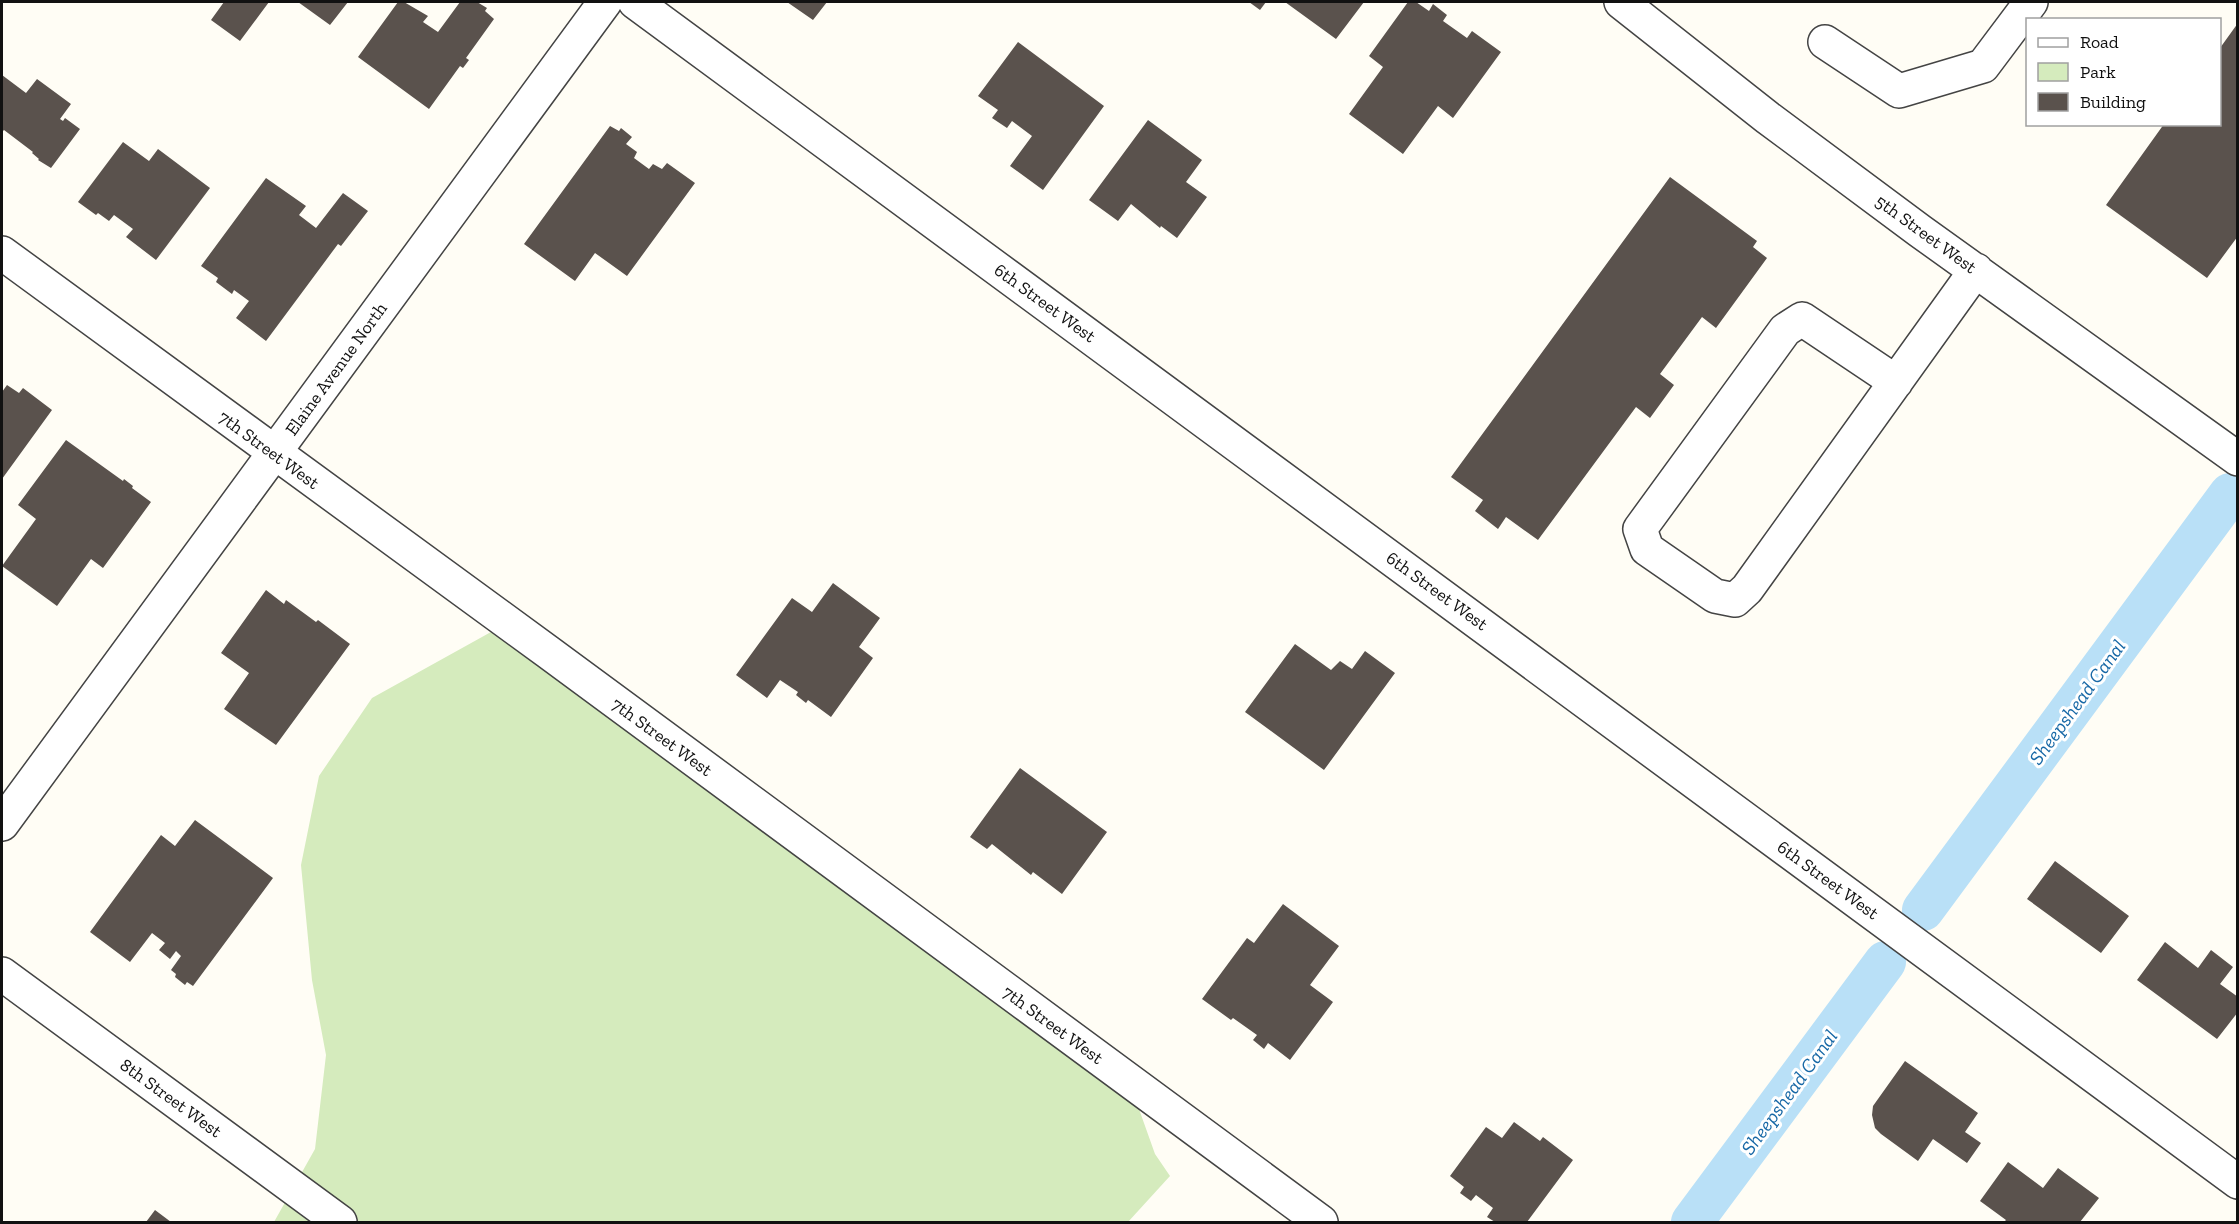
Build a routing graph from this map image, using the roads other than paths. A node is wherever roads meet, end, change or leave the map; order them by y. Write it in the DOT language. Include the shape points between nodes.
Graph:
graph roads {
  1 [pos="605,2"];
  2 [pos="635,2"];
  3 [pos="1621,2"];
  4 [pos="2031,2"];
  5 [pos="1825,42"];
  6 [pos="2,253"];
  7 [pos="1976,270"];
  8 [pos="1896,382"];
  9 [pos="274,454"];
  10 [pos="2238,459"];
  11 [pos="2,824"];
  12 [pos="2,974"];
  13 [pos="2238,1182"];
  14 [pos="340,1222"];
  15 [pos="1321,1222"];
  1 -- 9 [label="street, Elaine Avenue North"];
  2 -- 13 [label="street, 6th Street West"];
  3 -- 7 [label="street, 5th Street West" via="1768,118"];
  4 -- 5 [label="street" via="1983,66 1899,91"];
  6 -- 9 [label="street, 7th Street West"];
  7 -- 8 [label="street"];
  7 -- 10 [label="street, 5th Street West"];
  8 -- 8 [label="street" via="1747,589 1735,600 1715,596 1647,549 1640,529 1785,330 1802,319"];
  9 -- 11 [label="street, Elaine Avenue North"];
  9 -- 15 [label="street, 7th Street West"];
  12 -- 14 [label="street, 8th Street West"];
}
